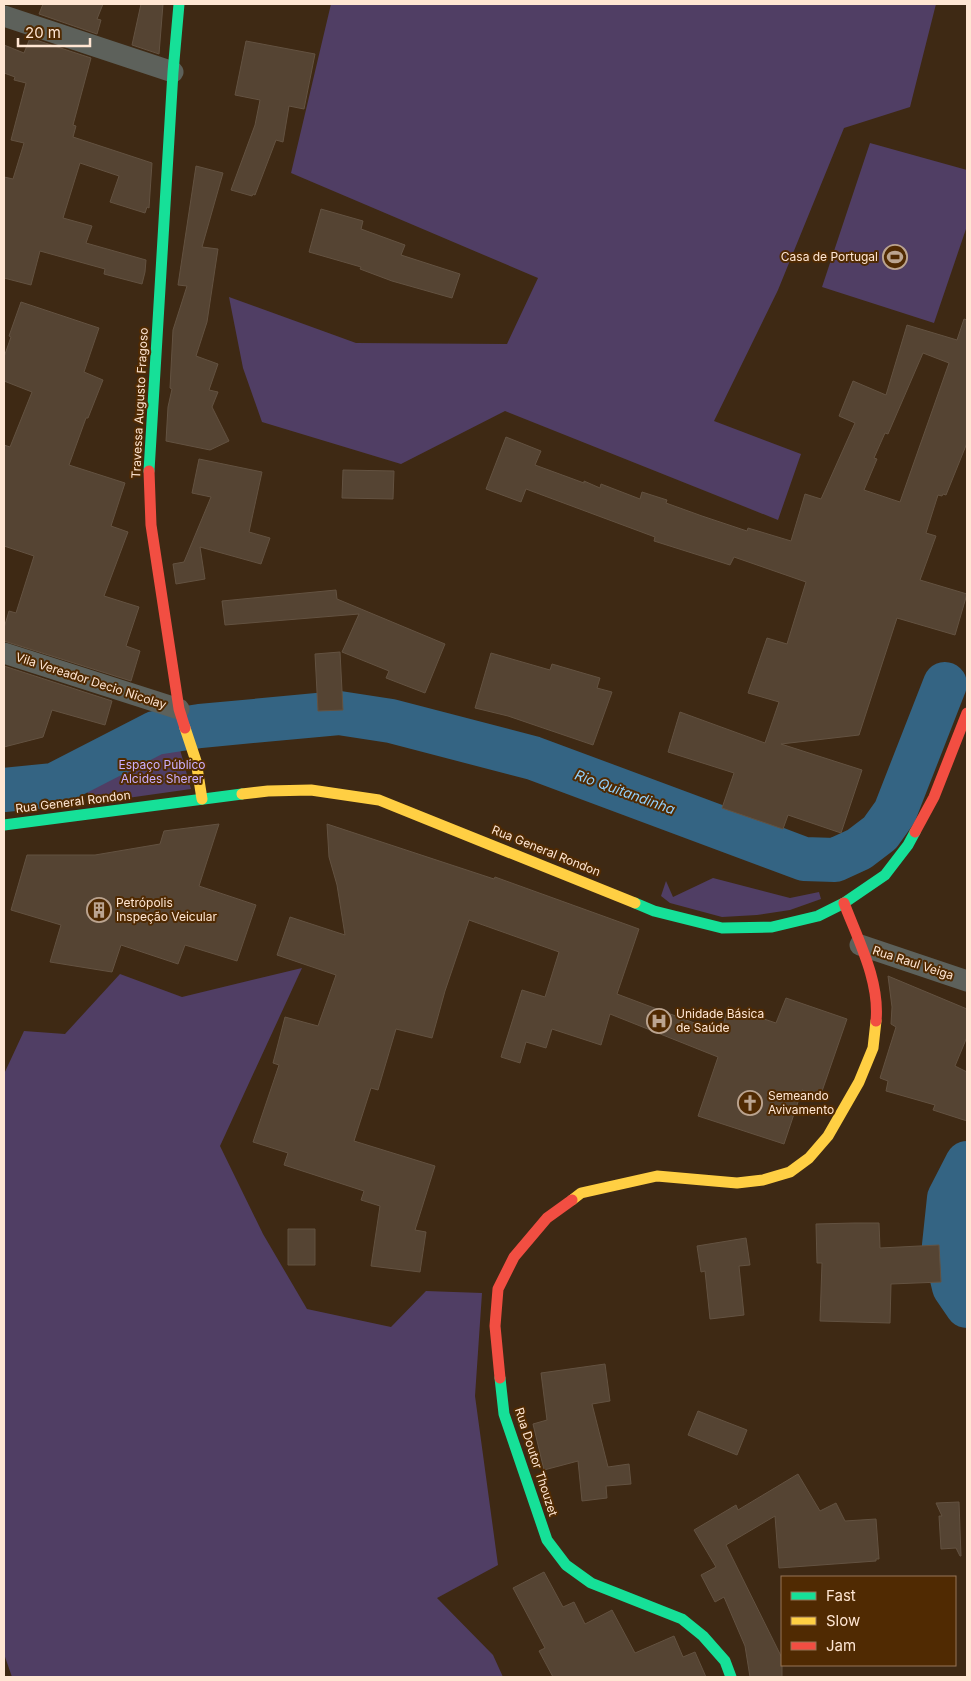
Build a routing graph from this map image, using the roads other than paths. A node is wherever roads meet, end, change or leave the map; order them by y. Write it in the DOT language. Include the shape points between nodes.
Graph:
graph roads {
  1 [pos="179,4"];
  2 [pos="4,16"];
  3 [pos="173,72"];
  4 [pos="4,653"];
  5 [pos="179,709"];
  6 [pos="967,713"];
  7 [pos="202,799"];
  8 [pos="4,825"];
  9 [pos="844,902"];
  10 [pos="860,945"];
  11 [pos="967,980"];
  12 [pos="731,1677"];
  1 -- 3 [label="street, Travessa Augusto Fragoso"];
  2 -- 3 [label="street"];
  3 -- 5 [label="street, Travessa Augusto Fragoso" via="148,468 150,525"];
  4 -- 5 [label="street, Vila Vereador Decio Nicolay"];
  5 -- 7 [label="street, Travessa Augusto Fragoso" via="196,761"];
  6 -- 9 [label="street, Rua General Rondon" via="934,796 908,845 885,875"];
  7 -- 8 [label="street, Rua General Rondon"];
  7 -- 9 [label="street, Rua General Rondon" via="268,791 311,790 378,800 654,911 722,928 772,927 818,916"];
  9 -- 10 [label="street, Rua Doutor Thouzet"];
  10 -- 11 [label="street, Rua Raul Veiga"];
  10 -- 12 [label="street, Rua Doutor Thouzet" via="872,978 877,1009 873,1048 859,1082 828,1136 809,1158 790,1172 763,1180 737,1183 656,1176 581,1193 547,1218 514,1257 498,1288 495,1326 504,1414 547,1540 566,1565 592,1583 682,1619 703,1636 725,1661"];
}
